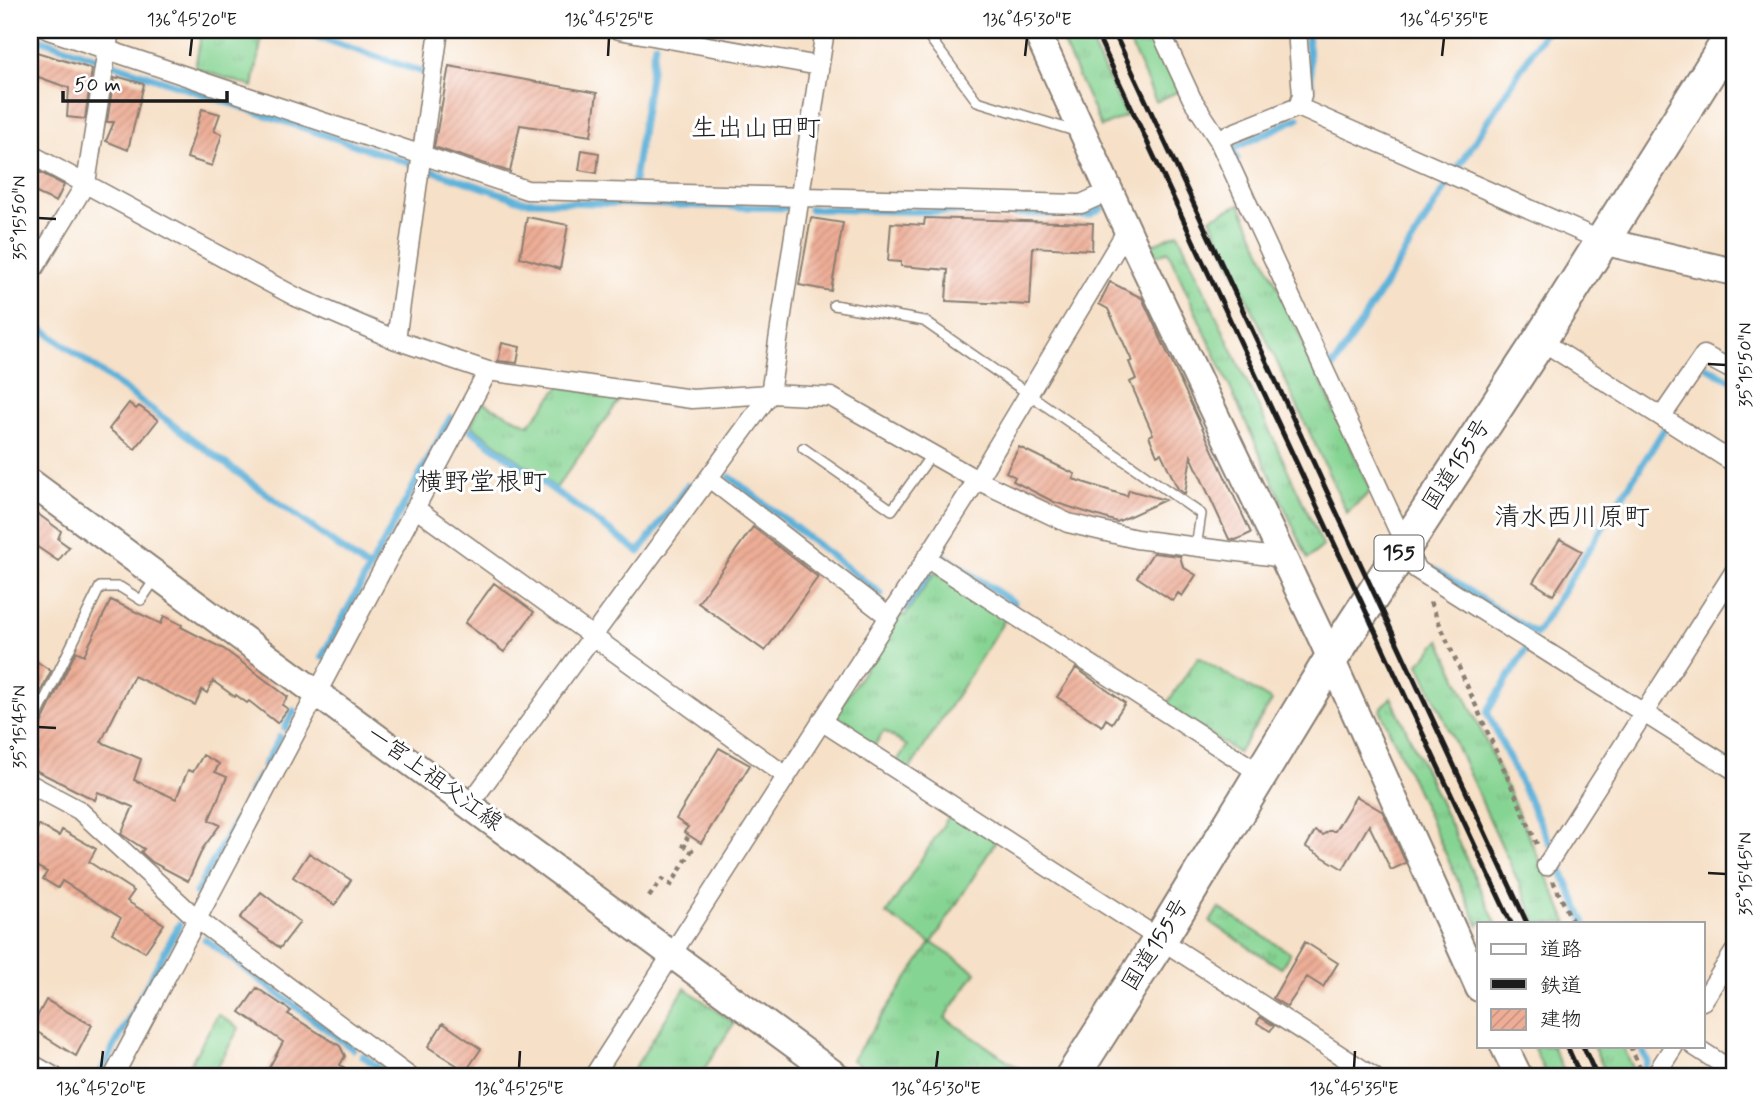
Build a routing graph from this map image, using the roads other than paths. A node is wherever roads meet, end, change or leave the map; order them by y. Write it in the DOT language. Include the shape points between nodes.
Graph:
graph roads {
  1 [pos="48,30"];
  2 [pos="110,30"];
  3 [pos="439,30"];
  4 [pos="619,30"];
  5 [pos="825,30"];
  6 [pos="924,30"];
  7 [pos="1036,30"];
  8 [pos="1160,30"];
  9 [pos="1297,30"];
  10 [pos="1734,32"];
  11 [pos="105,58"];
  12 [pos="819,66"];
  13 [pos="1298,107"];
  14 [pos="1083,134"];
  15 [pos="1218,139"];
  16 [pos="30,153"];
  17 [pos="422,154"];
  18 [pos="86,183"];
  19 [pos="1110,191"];
  20 [pos="800,197"];
  21 [pos="1128,230"];
  22 [pos="1602,241"];
  23 [pos="1734,272"];
  24 [pos="30,275"];
  25 [pos="834,306"];
  26 [pos="1540,340"];
  27 [pos="396,341"];
  28 [pos="488,370"];
  29 [pos="1734,371"];
  30 [pos="770,394"];
  31 [pos="1029,394"];
  32 [pos="1662,416"];
  33 [pos="803,448"];
  34 [pos="932,454"];
  35 [pos="1734,463"];
  36 [pos="709,478"];
  37 [pos="977,480"];
  38 [pos="30,482"];
  39 [pos="415,508"];
  40 [pos="1196,548"];
  41 [pos="1411,556"];
  42 [pos="926,558"];
  43 [pos="1284,558"];
  44 [pos="1734,572"];
  45 [pos="157,576"];
  46 [pos="889,617"];
  47 [pos="592,636"];
  48 [pos="1331,659"];
  49 [pos="317,694"];
  50 [pos="1645,712"];
  51 [pos="821,721"];
  52 [pos="30,730"];
  53 [pos="1734,770"];
  54 [pos="1261,774"];
  55 [pos="786,776"];
  56 [pos="30,784"];
  57 [pos="468,805"];
  58 [pos="1546,866"];
  59 [pos="197,919"];
  60 [pos="1161,939"];
  61 [pos="1734,952"];
  62 [pos="671,954"];
  63 [pos="1477,984"];
  64 [pos="1704,999"];
  65 [pos="1505,1048"];
  66 [pos="1673,1048"];
  67 [pos="1696,1048"];
  68 [pos="30,1063"];
  69 [pos="1734,1072"];
  70 [pos="55,1077"];
  71 [pos="113,1077"];
  72 [pos="410,1077"];
  73 [pos="593,1077"];
  74 [pos="838,1077"];
  75 [pos="1072,1077"];
  76 [pos="1374,1077"];
  77 [pos="1518,1077"];
  78 [pos="1654,1077"];
  1 -- 11 [label="street"];
  2 -- 11 [label="street"];
  3 -- 17 [label="street"];
  4 -- 12 [label="street"];
  5 -- 12 [label="street"];
  6 -- 14 [label="lane" via="977,101"];
  7 -- 14 [label="street"];
  8 -- 15 [label="street" via="1192,99"];
  9 -- 13 [label="street" via="1302,95"];
  10 -- 22 [label="highway, 国道155号 / 155"];
  11 -- 17 [label="street"];
  11 -- 18 [label="street"];
  12 -- 20 [label="street"];
  13 -- 15 [label="street"];
  13 -- 22 [label="street"];
  14 -- 19 [label="street"];
  15 -- 41 [label="street"];
  16 -- 18 [label="street"];
  17 -- 20 [label="street" via="527,190"];
  17 -- 27 [label="street"];
  18 -- 24 [label="street"];
  18 -- 27 [label="street" via="296,297"];
  19 -- 20 [label="street" via="1081,204"];
  19 -- 21 [label="street"];
  20 -- 30 [label="street"];
  21 -- 31 [label="street"];
  21 -- 43 [label="street"];
  22 -- 23 [label="street"];
  22 -- 26 [label="highway, 国道155号 / 155"];
  25 -- 31 [label="lane" via="924,321"];
  26 -- 32 [label="street"];
  26 -- 41 [label="highway, 国道155号 / 155"];
  27 -- 28 [label="street"];
  28 -- 30 [label="street" via="692,399"];
  28 -- 39 [label="street"];
  29 -- 32 [label="street" via="1704,355"];
  30 -- 34 [label="street" via="831,397"];
  30 -- 36 [label="street"];
  31 -- 37 [label="street"];
  31 -- 40 [label="lane" via="1201,514"];
  32 -- 35 [label="street"];
  33 -- 34 [label="lane" via="892,510"];
  34 -- 37 [label="street"];
  36 -- 46 [label="street"];
  36 -- 47 [label="street"];
  37 -- 40 [label="street" via="1068,523"];
  37 -- 42 [label="street"];
  38 -- 45 [label="street, 一宮上祖父江線"];
  39 -- 47 [label="street"];
  39 -- 49 [label="street"];
  40 -- 43 [label="street"];
  41 -- 48 [label="highway, 国道155号 / 155"];
  41 -- 50 [label="street"];
  42 -- 46 [label="street"];
  42 -- 54 [label="street"];
  43 -- 48 [label="street"];
  44 -- 50 [label="street"];
  45 -- 49 [label="street, 一宮上祖父江線"];
  45 -- 52 [label="lane" via="141,600 120,587 100,587"];
  46 -- 51 [label="street"];
  47 -- 55 [label="street"];
  47 -- 57 [label="street"];
  48 -- 54 [label="highway, 国道155号 / 155"];
  48 -- 63 [label="street"];
  49 -- 57 [label="street, 一宮上祖父江線"];
  49 -- 59 [label="street"];
  50 -- 53 [label="street"];
  50 -- 58 [label="street"];
  51 -- 55 [label="street"];
  51 -- 60 [label="street"];
  54 -- 60 [label="highway, 国道155号 / 155"];
  55 -- 62 [label="street"];
  56 -- 59 [label="street" via="79,810"];
  57 -- 62 [label="street, 一宮上祖父江線"];
  59 -- 71 [label="street"];
  59 -- 72 [label="street"];
  60 -- 75 [label="highway, 国道155号 / 155"];
  60 -- 76 [label="street"];
  61 -- 64 [label="street"];
  62 -- 73 [label="street"];
  62 -- 74 [label="street, 一宮上祖父江線"];
  65 -- 77 [label="street"];
  66 -- 78 [label="street"];
  67 -- 69 [label="street"];
  68 -- 70 [label="street"];
}
